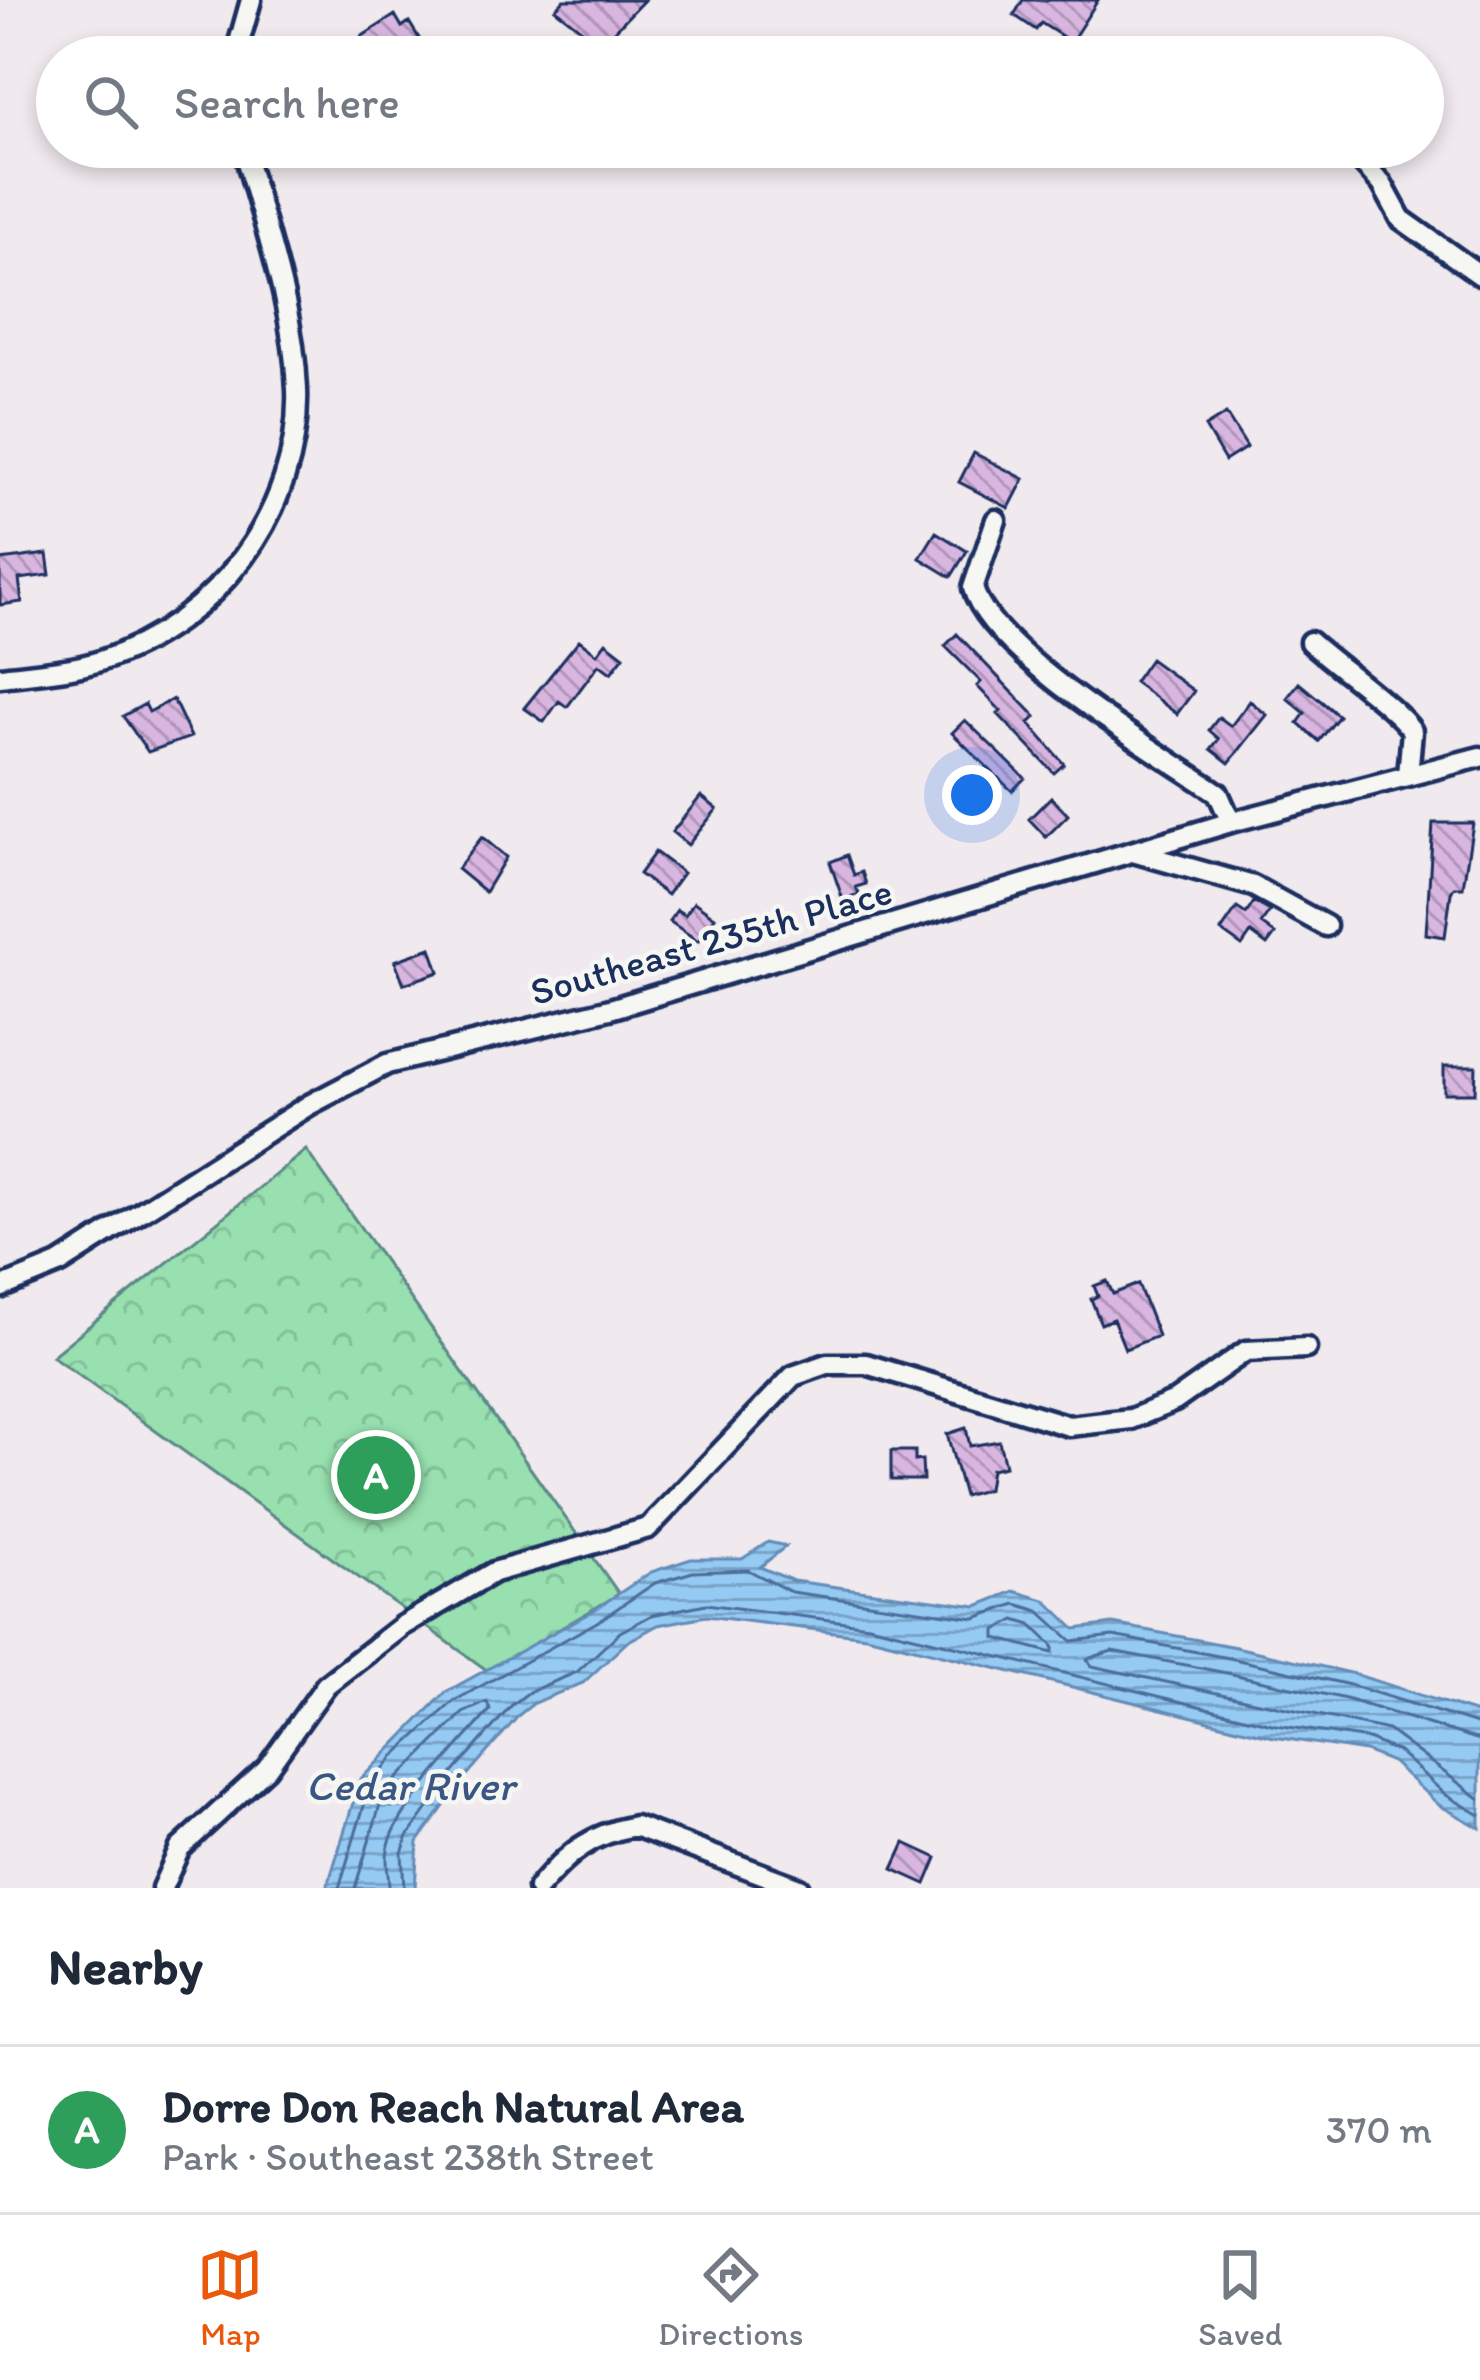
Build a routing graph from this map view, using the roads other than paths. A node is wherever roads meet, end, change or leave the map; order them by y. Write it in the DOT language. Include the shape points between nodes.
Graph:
graph roads {
  1 [pos="251,0"];
  2 [pos="241,36"];
  3 [pos="249,168"];
  4 [pos="1367,168"];
  5 [pos="1480,275"];
  6 [pos="996,520"];
  7 [pos="1310,642"];
  8 [pos="0,676"];
  9 [pos="1480,757"];
  10 [pos="1408,776"];
  11 [pos="1231,822"];
  12 [pos="1133,852"];
  13 [pos="1326,926"];
  14 [pos="2,1288"];
  15 [pos="1306,1348"];
  16 [pos="162,1888"];
  17 [pos="538,1888"];
  18 [pos="800,1888"];
  1 -- 2 [label="street"];
  3 -- 8 [label="street" via="290,321 297,388 296,432 265,526 209,597 140,646 97,663"];
  4 -- 5 [label="street" via="1401,219"];
  6 -- 11 [label="street" via="973,588 984,615 1048,673 1217,793"];
  7 -- 10 [label="street" via="1403,716 1412,730"];
  9 -- 10 [label="street, Southeast 235th Place"];
  10 -- 11 [label="street, Southeast 235th Place"];
  11 -- 12 [label="street, Southeast 235th Place"];
  12 -- 13 [label="street" via="1252,886"];
  12 -- 14 [label="street, Southeast 235th Place" via="610,1009 387,1064 59,1264"];
  15 -- 16 [label="street" via="1246,1351 1175,1401 1131,1419 1069,1426 866,1364 827,1364 793,1376 648,1528 494,1572 402,1626 326,1685 267,1768 180,1849"];
  17 -- 18 [label="street" via="569,1852 635,1826"];
}
